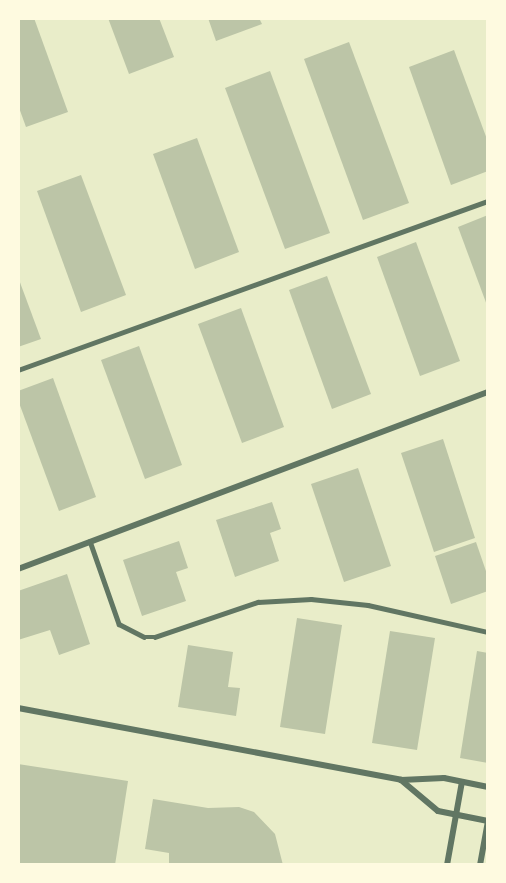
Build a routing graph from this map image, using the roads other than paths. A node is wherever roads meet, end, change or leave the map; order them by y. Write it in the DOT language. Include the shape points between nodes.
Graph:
graph roads {
  1 [pos="488,201"];
  2 [pos="18,370"];
  3 [pos="488,392"];
  4 [pos="90,541"];
  5 [pos="18,568"];
  6 [pos="488,632"];
  7 [pos="18,708"];
  8 [pos="400,780"];
  9 [pos="462,782"];
  10 [pos="488,787"];
  11 [pos="456,815"];
  12 [pos="488,821"];
  13 [pos="447,865"];
  14 [pos="480,865"];
  1 -- 2 [label="lane"];
  3 -- 4 [label="street"];
  4 -- 5 [label="street"];
  4 -- 6 [label="lane" via="119,624 144,637 155,637 258,602 311,599 368,605"];
  7 -- 8 [label="street"];
  8 -- 9 [label="street" via="444,778"];
  8 -- 11 [label="street" via="438,811"];
  9 -- 10 [label="street"];
  9 -- 11 [label="street"];
  11 -- 12 [label="street"];
  11 -- 13 [label="street"];
  12 -- 14 [label="street"];
}
